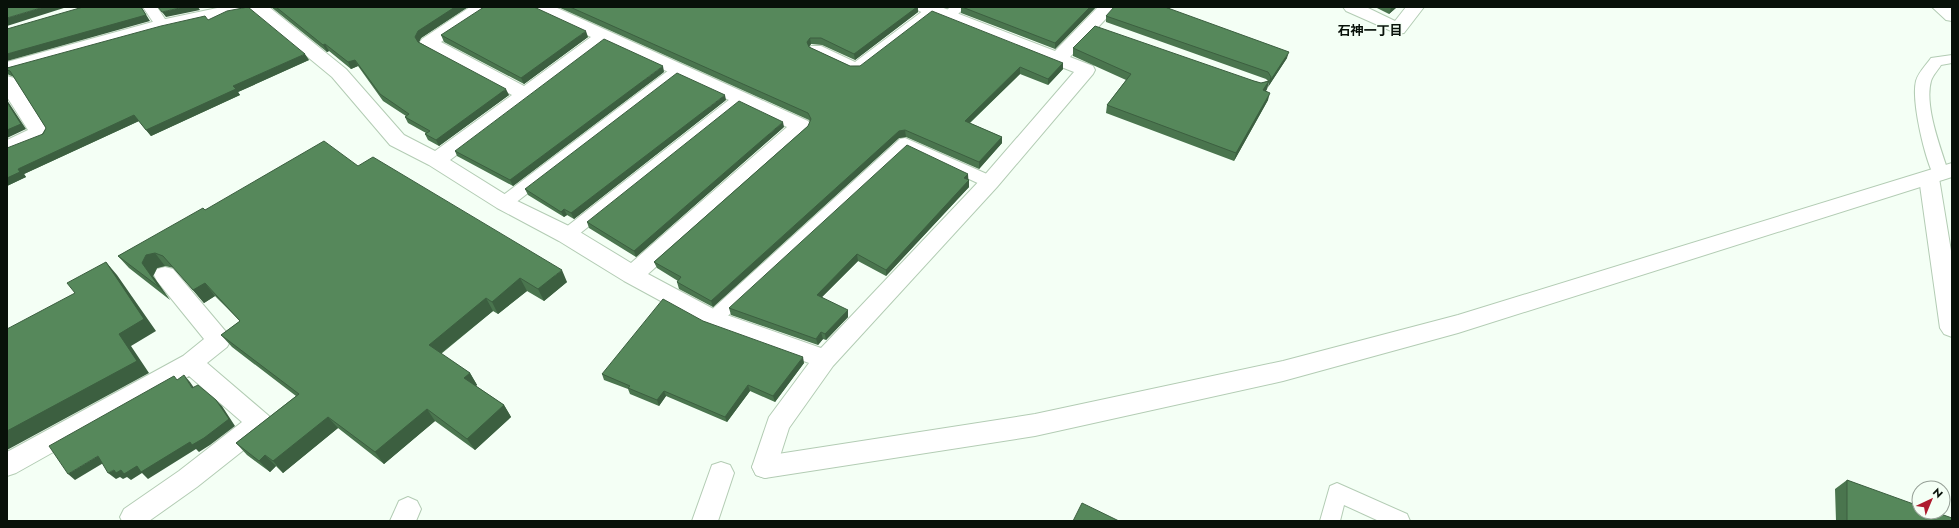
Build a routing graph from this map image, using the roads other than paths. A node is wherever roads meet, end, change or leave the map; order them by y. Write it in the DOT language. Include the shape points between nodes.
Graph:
graph roads {
  1 [pos="150,7"];
  2 [pos="247,7"];
  3 [pos="258,7"];
  4 [pos="482,7"];
  5 [pos="541,7"];
  6 [pos="1108,7"];
  7 [pos="1352,7"];
  8 [pos="1415,7"];
  9 [pos="1941,7"];
  10 [pos="941,10"];
  11 [pos="1952,16"];
  12 [pos="162,25"];
  13 [pos="604,36"];
  14 [pos="816,49"];
  15 [pos="1058,59"];
  16 [pos="1952,59"];
  17 [pos="7,68"];
  18 [pos="678,70"];
  19 [pos="7,82"];
  20 [pos="525,94"];
  21 [pos="740,98"];
  22 [pos="7,148"];
  23 [pos="436,160"];
  24 [pos="1941,174"];
  25 [pos="990,182"];
  26 [pos="504,202"];
  27 [pos="567,235"];
  28 [pos="632,275"];
  29 [pos="165,276"];
  30 [pos="1951,318"];
  31 [pos="713,319"];
  32 [pos="825,359"];
  33 [pos="191,364"];
  34 [pos="7,466"];
  35 [pos="721,472"];
  36 [pos="133,517"];
  37 [pos="705,521"];
  38 [pos="1330,521"];
  39 [pos="1400,521"];
  1 -- 12 [label="lane"];
  2 -- 12 [label="street"];
  3 -- 23 [label="street" via="339,73 397,140"];
  4 -- 20 [label="street" via="428,43"];
  5 -- 13 [label="street"];
  6 -- 15 [label="street" via="1098,28"];
  7 -- 8 [label="street" via="1398,29"];
  9 -- 11 [label="street"];
  10 -- 14 [label="lane" via="856,68"];
  10 -- 15 [label="street"];
  12 -- 17 [label="street"];
  13 -- 18 [label="street"];
  13 -- 20 [label="street"];
  15 -- 25 [label="street" via="1086,70"];
  16 -- 24 [label="lane" via="1936,61 1924,80 1923,102 1929,135"];
  18 -- 21 [label="street"];
  18 -- 26 [label="lane"];
  19 -- 22 [label="street" via="40,133"];
  20 -- 23 [label="street"];
  21 -- 27 [label="lane"];
  21 -- 28 [label="street" via="801,126"];
  23 -- 26 [label="street"];
  24 -- 30 [label="street"];
  24 -- 32 [label="street" via="1458,324 1282,371 1035,425 765,467 778,424"];
  25 -- 31 [label="lane" via="905,143"];
  25 -- 32 [label="street"];
  26 -- 27 [label="street"];
  27 -- 28 [label="street"];
  28 -- 31 [label="street"];
  29 -- 33 [label="street" via="220,340"];
  31 -- 32 [label="street"];
  33 -- 34 [label="street"];
  33 -- 36 [label="street" via="260,423 188,479"];
  35 -- 37 [label="street"];
  38 -- 39 [label="lane" via="1337,492"];
}
